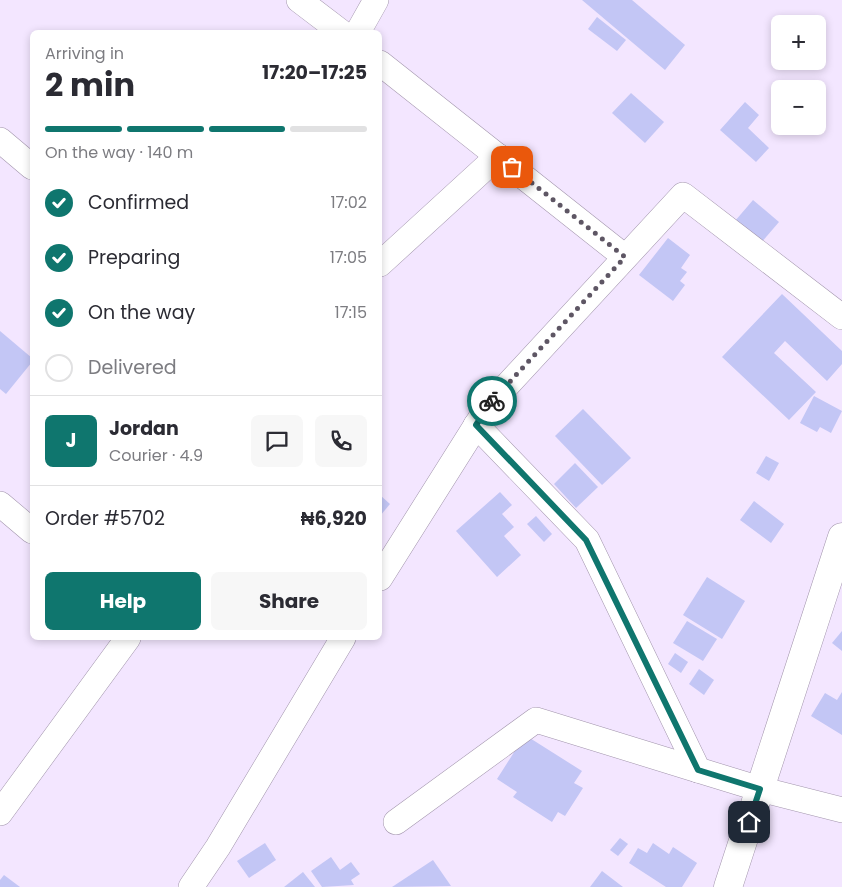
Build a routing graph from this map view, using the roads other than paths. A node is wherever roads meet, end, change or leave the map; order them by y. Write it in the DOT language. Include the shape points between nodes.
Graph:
graph roads {
  1 [pos="299,0"];
  2 [pos="376,0"];
  3 [pos="338,30"];
  4 [pos="359,30"];
  5 [pos="382,65"];
  6 [pos="0,140"];
  7 [pos="498,156"];
  8 [pos="30,165"];
  9 [pos="625,257"];
  10 [pos="382,262"];
  11 [pos="842,317"];
  12 [pos="476,425"];
  13 [pos="0,504"];
  14 [pos="30,529"];
  15 [pos="842,537"];
  16 [pos="837,571"];
  17 [pos="382,575"];
  18 [pos="127,640"];
  19 [pos="342,640"];
  20 [pos="698,770"];
  21 [pos="760,789"];
  22 [pos="842,810"];
  23 [pos="0,813"];
  24 [pos="396,822"];
  25 [pos="191,887"];
  26 [pos="728,887"];
  1 -- 3 [label="street"];
  2 -- 4 [label="street"];
  5 -- 7 [label="street"];
  6 -- 8 [label="street"];
  7 -- 9 [label="street"];
  7 -- 10 [label="street"];
  9 -- 11 [label="street" via="683,195"];
  9 -- 12 [label="street" via="489,405"];
  12 -- 17 [label="street"];
  12 -- 20 [label="street" via="586,540"];
  13 -- 14 [label="street"];
  15 -- 16 [label="street"];
  16 -- 21 [label="street"];
  18 -- 23 [label="street"];
  19 -- 25 [label="street"];
  20 -- 21 [label="street"];
  20 -- 24 [label="street" via="536,720"];
  21 -- 22 [label="street"];
  21 -- 26 [label="street"];
}
